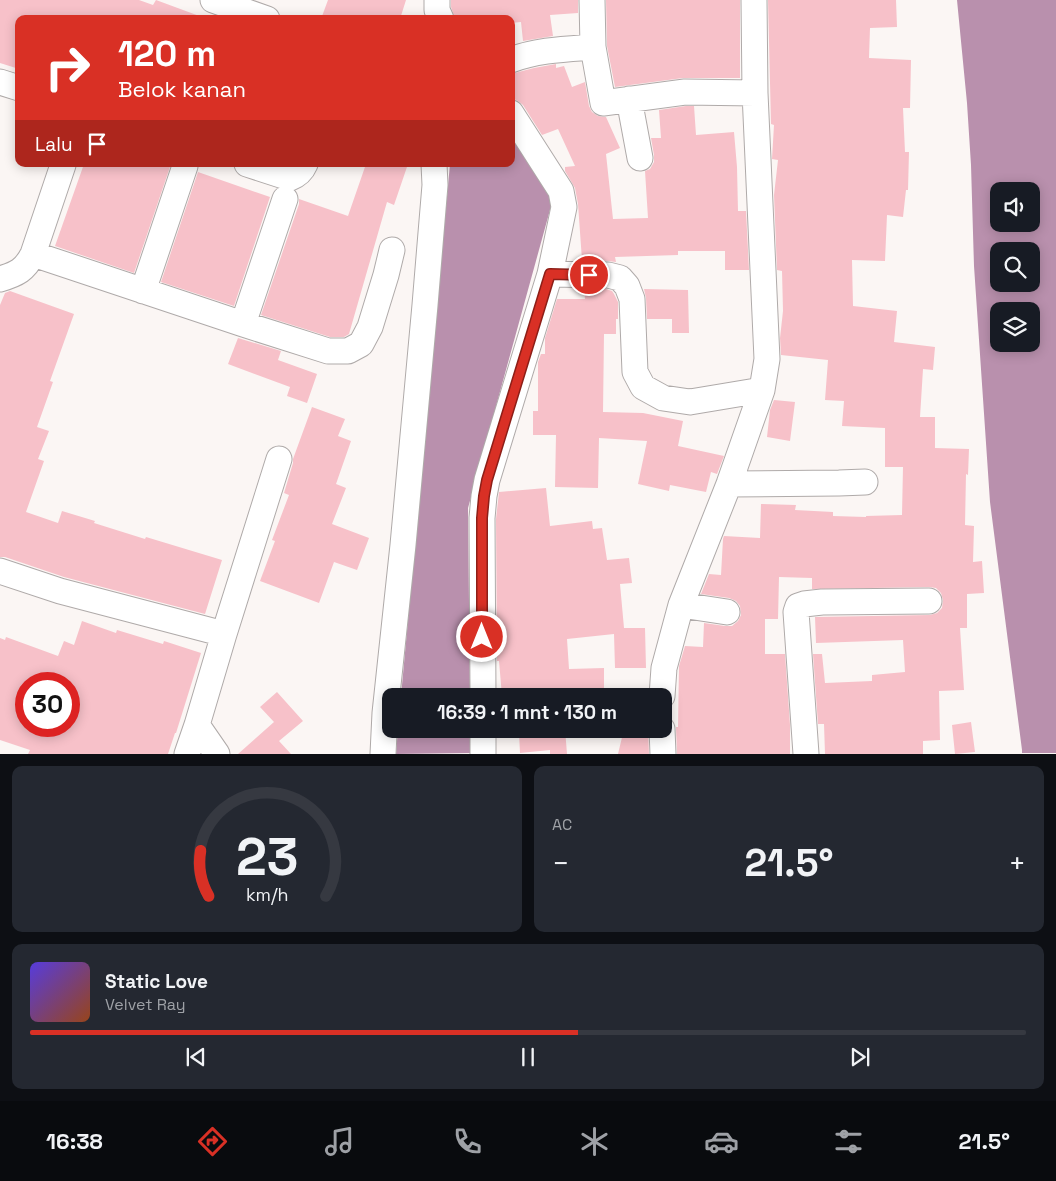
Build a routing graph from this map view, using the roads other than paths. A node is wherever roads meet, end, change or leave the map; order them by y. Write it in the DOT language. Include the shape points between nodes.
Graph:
graph roads {
  1 [pos="213,0"];
  2 [pos="437,0"];
  3 [pos="592,0"];
  4 [pos="754,0"];
  5 [pos="266,12"];
  6 [pos="439,15"];
  7 [pos="593,48"];
  8 [pos="515,59"];
  9 [pos="0,82"];
  10 [pos="15,87"];
  11 [pos="755,93"];
  12 [pos="629,99"];
  13 [pos="515,118"];
  14 [pos="640,158"];
  15 [pos="62,167"];
  16 [pos="185,167"];
  17 [pos="256,167"];
  18 [pos="304,167"];
  19 [pos="434,167"];
  20 [pos="285,199"];
  21 [pos="392,250"];
  22 [pos="33,254"];
  23 [pos="550,274"];
  24 [pos="0,279"];
  25 [pos="143,290"];
  26 [pos="243,324"];
  27 [pos="762,390"];
  28 [pos="279,459"];
  29 [pos="865,482"];
  30 [pos="729,484"];
  31 [pos="0,571"];
  32 [pos="929,601"];
  33 [pos="680,605"];
  34 [pos="727,612"];
  35 [pos="224,634"];
  36 [pos="483,688"];
  37 [pos="663,688"];
  38 [pos="197,725"];
  39 [pos="483,738"];
  40 [pos="662,738"];
  41 [pos="187,754"];
  42 [pos="217,754"];
  43 [pos="383,754"];
  44 [pos="483,754"];
  45 [pos="663,754"];
  46 [pos="806,754"];
  1 -- 5 [label="street"];
  2 -- 6 [label="street"];
  3 -- 7 [label="street"];
  4 -- 11 [label="street"];
  7 -- 8 [label="street" via="529,54"];
  7 -- 12 [label="street" via="603,103"];
  9 -- 10 [label="street"];
  11 -- 12 [label="street" via="685,92"];
  11 -- 27 [label="street" via="767,359"];
  12 -- 14 [label="street"];
  13 -- 23 [label="street" via="561,191 564,207"];
  15 -- 22 [label="street"];
  16 -- 25 [label="street"];
  17 -- 18 [label="street" via="290,178"];
  19 -- 43 [label="street" via="425,305"];
  20 -- 26 [label="street"];
  21 -- 26 [label="street" via="370,327 361,344 348,351 328,351"];
  22 -- 24 [label="street" via="21,271"];
  22 -- 25 [label="street"];
  23 -- 27 [label="street" via="620,278 632,299 635,372 643,387 663,398 690,402"];
  23 -- 36 [label="street" via="484,496"];
  25 -- 26 [label="street"];
  27 -- 30 [label="street"];
  28 -- 35 [label="street"];
  29 -- 30 [label="street"];
  30 -- 33 [label="street"];
  31 -- 35 [label="street"];
  32 -- 46 [label="street" via="822,602 798,606"];
  33 -- 34 [label="street"];
  33 -- 37 [label="street" via="664,668"];
  35 -- 38 [label="street"];
  38 -- 41 [label="street"];
  38 -- 42 [label="street"];
  39 -- 44 [label="street"];
  40 -- 45 [label="street"];
}
